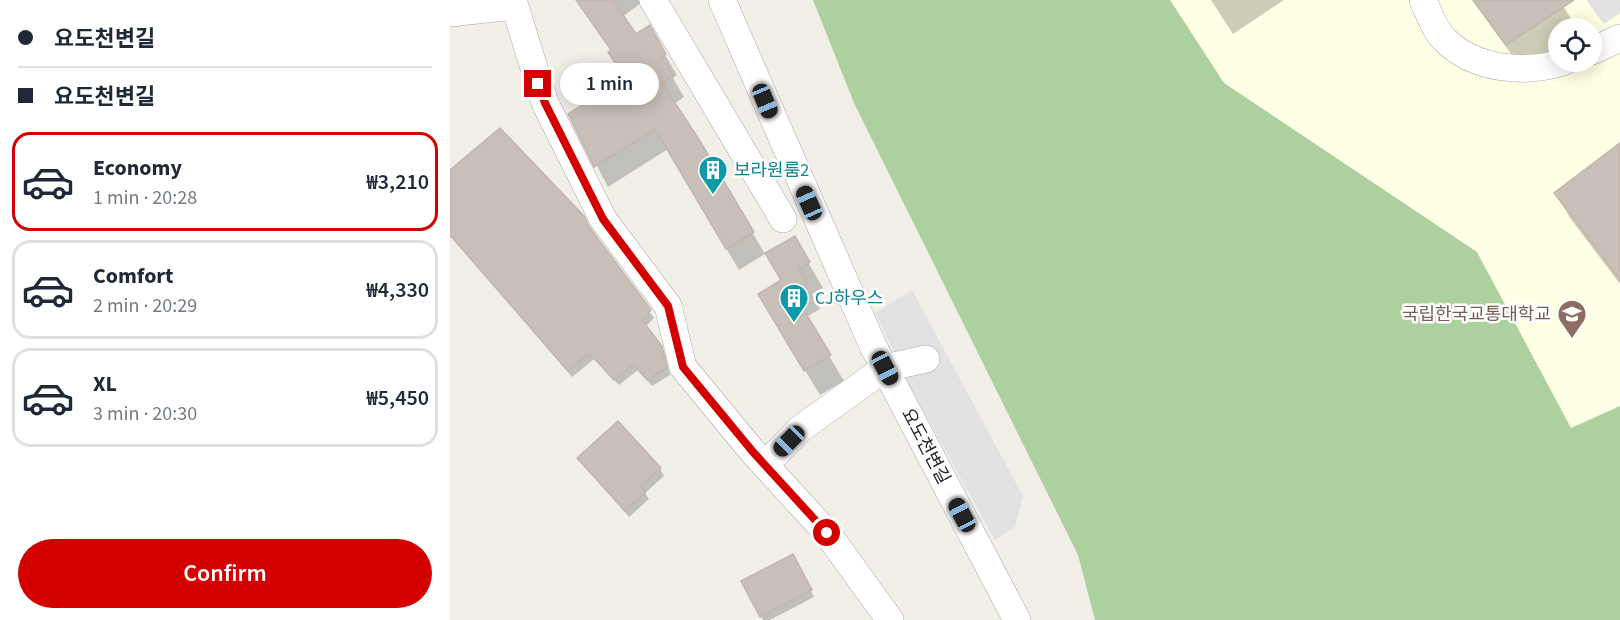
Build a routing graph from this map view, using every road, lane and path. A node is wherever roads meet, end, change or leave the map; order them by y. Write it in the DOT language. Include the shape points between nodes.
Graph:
graph roads {
  1 [pos="653,0"];
  2 [pos="722,0"];
  3 [pos="1423,0"];
  4 [pos="513,3"];
  5 [pos="450,13"];
  6 [pos="1620,38"];
  7 [pos="1602,46"];
  8 [pos="1548,64"];
  9 [pos="783,219"];
  10 [pos="926,359"];
  11 [pos="885,368"];
  12 [pos="765,465"];
  13 [pos="890,620"];
  14 [pos="1017,620"];
  1 -- 9 [label="street"];
  2 -- 11 [label="street, 요도천변길"];
  3 -- 8 [label="street" via="1443,39 1462,54 1521,69"];
  4 -- 5 [label="street"];
  4 -- 12 [label="street" via="545,103 603,219 668,306 683,367"];
  6 -- 7 [label="street"];
  10 -- 11 [label="street"];
  11 -- 12 [label="street" via="800,429"];
  11 -- 14 [label="street, 요도천변길"];
  12 -- 13 [label="street" via="827,533"];
}
